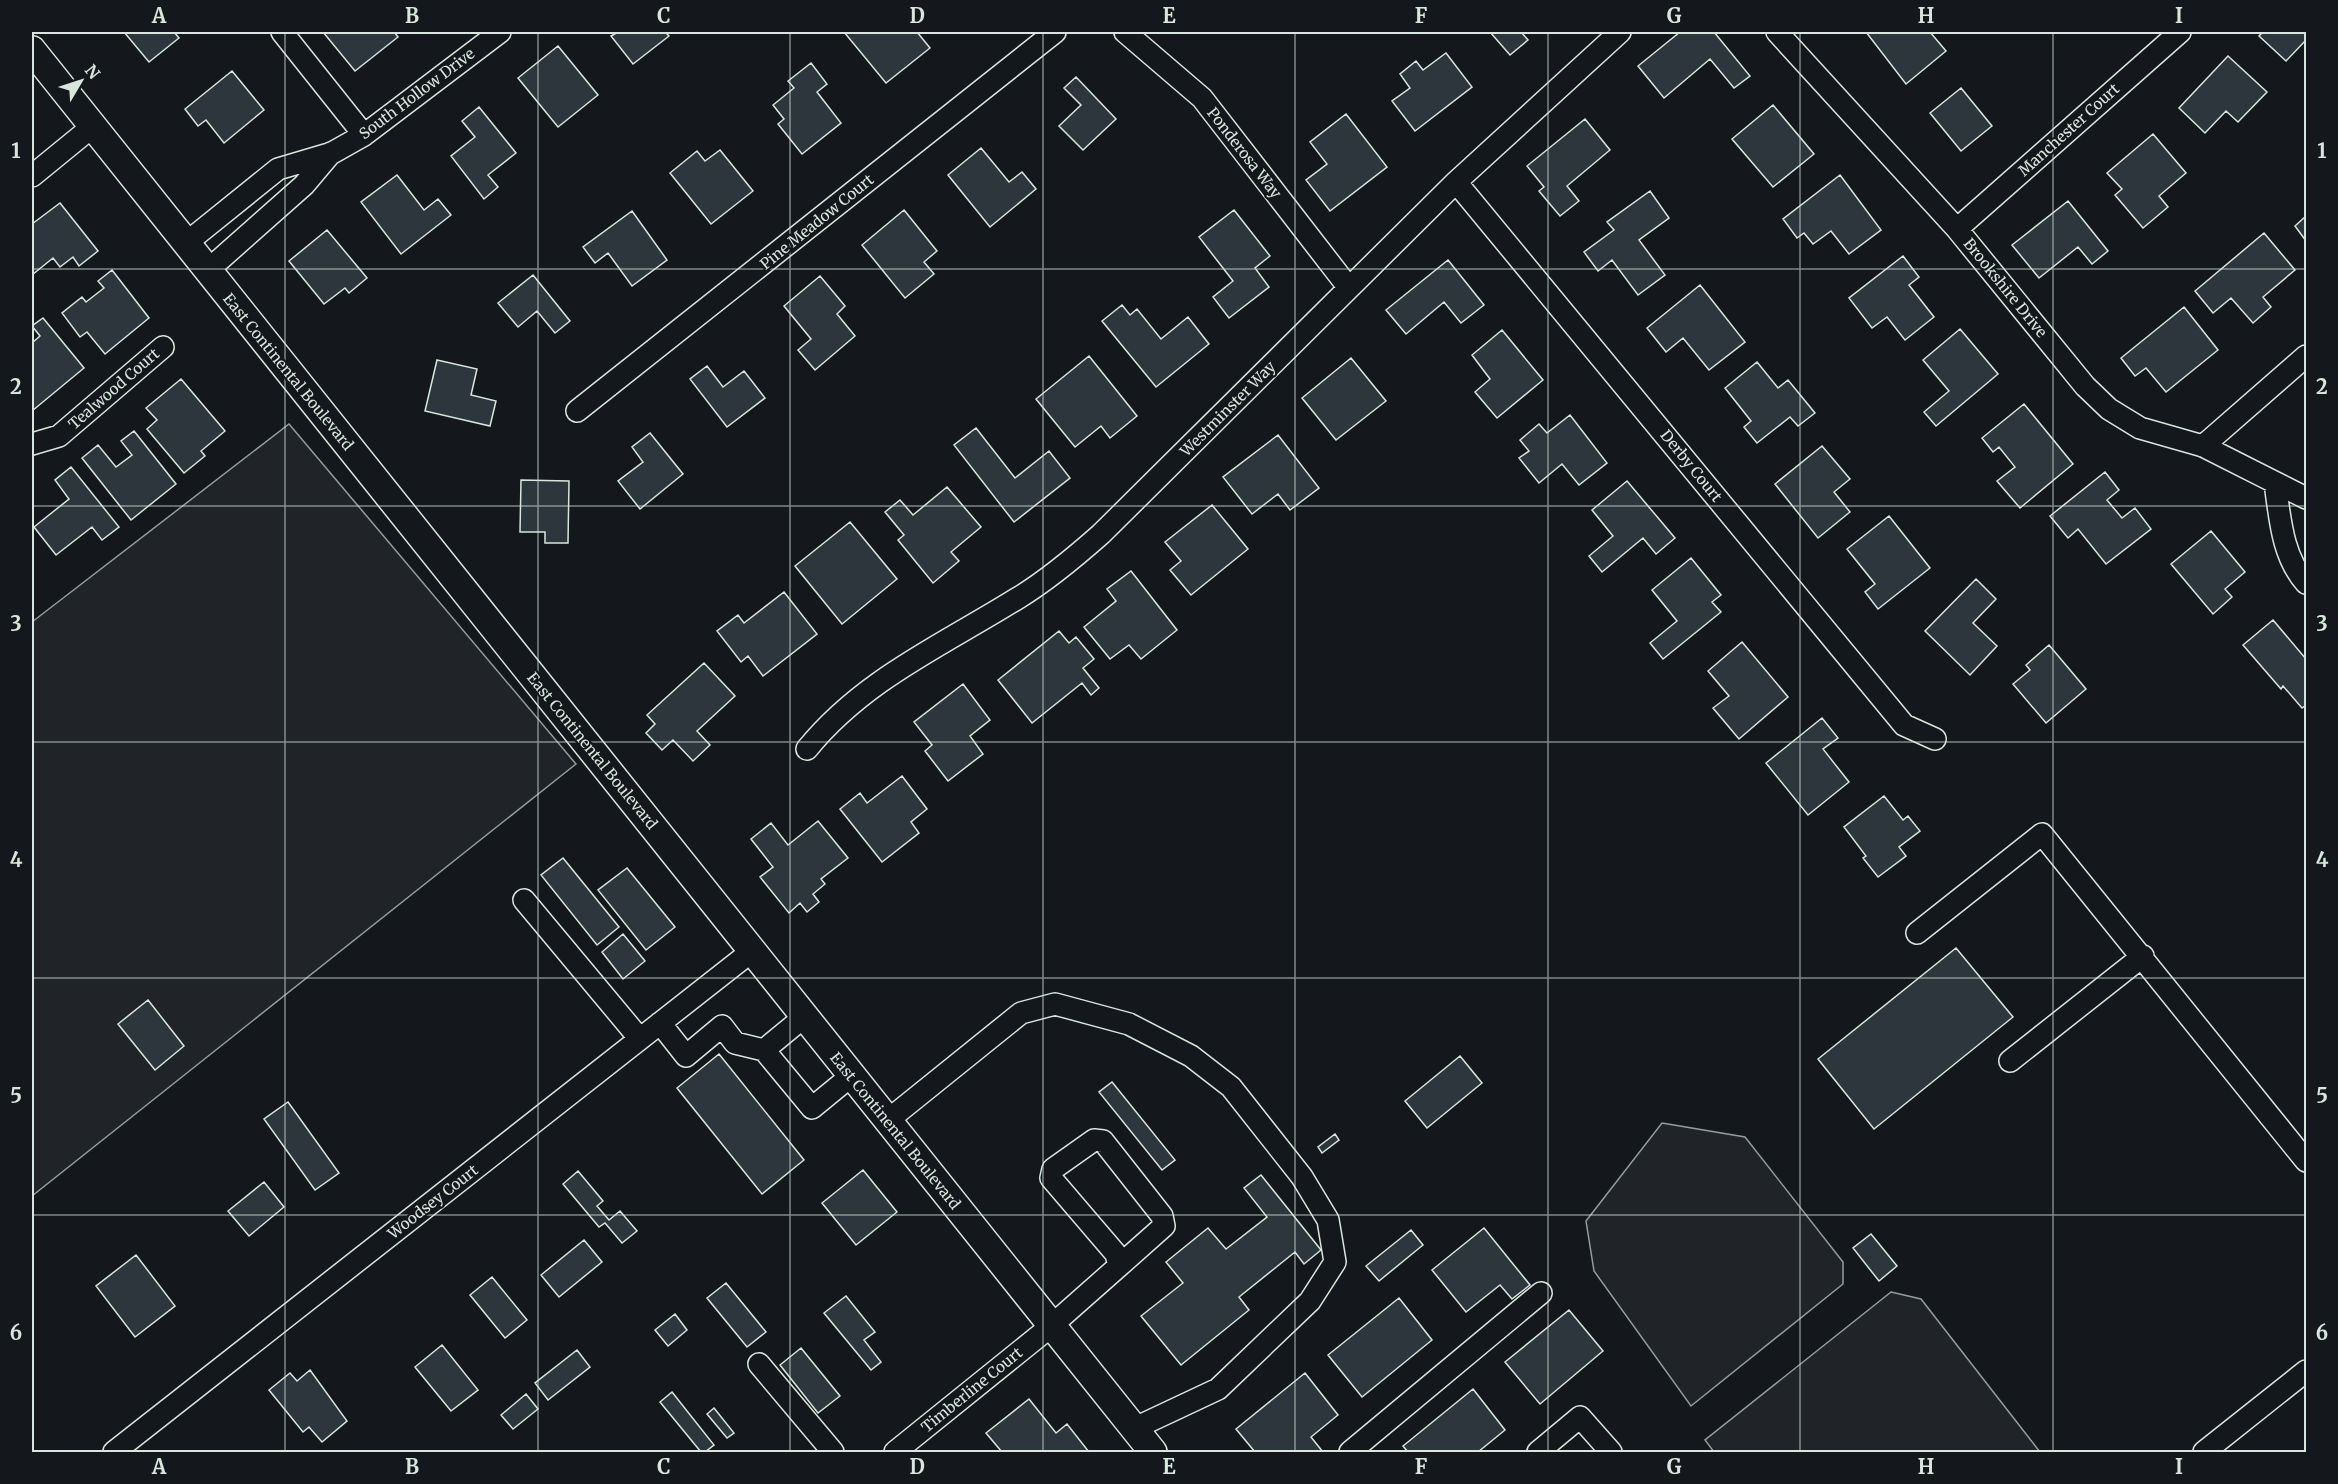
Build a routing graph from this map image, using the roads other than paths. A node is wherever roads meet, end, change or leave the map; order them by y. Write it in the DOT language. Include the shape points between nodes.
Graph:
graph roads {
  1 [pos="282,32"];
  2 [pos="500,32"];
  3 [pos="1055,32"];
  4 [pos="1125,32"];
  5 [pos="1620,32"];
  6 [pos="1777,32"];
  7 [pos="2180,32"];
  8 [pos="32,50"];
  9 [pos="92,127"];
  10 [pos="364,135"];
  11 [pos="332,153"];
  12 [pos="32,176"];
  13 [pos="1456,182"];
  14 [pos="1957,229"];
  15 [pos="185,243"];
  16 [pos="207,271"];
  17 [pos="1349,288"];
  18 [pos="163,347"];
  19 [pos="2307,356"];
  20 [pos="577,411"];
  21 [pos="32,444"];
  22 [pos="2203,446"];
  23 [pos="2275,483"];
  24 [pos="2307,498"];
  25 [pos="2307,583"];
  26 [pos="1935,739"];
  27 [pos="807,749"];
  28 [pos="524,900"];
  29 [pos="1917,933"];
  30 [pos="752,951"];
  31 [pos="2143,956"];
  32 [pos="804,1017"];
  33 [pos="660,1023"];
  34 [pos="640,1038"];
  35 [pos="764,1050"];
  36 [pos="2010,1061"];
  37 [pos="852,1076"];
  38 [pos="887,1121"];
  39 [pos="2307,1161"];
  40 [pos="1119,1266"];
  41 [pos="1541,1293"];
  42 [pos="1050,1327"];
  43 [pos="759,1364"];
  44 [pos="2307,1371"];
  45 [pos="1133,1429"];
  46 [pos="114,1452"];
  47 [pos="832,1452"];
  48 [pos="895,1452"];
  49 [pos="1153,1452"];
  50 [pos="1350,1452"];
  51 [pos="1538,1452"];
  52 [pos="1611,1452"];
  53 [pos="2204,1452"];
  1 -- 10 [label="street"];
  2 -- 10 [label="street, South Hollow Drive"];
  3 -- 20 [label="street, Pine Meadow Court"];
  4 -- 17 [label="street, Ponderosa Way" via="1202,99"];
  5 -- 13 [label="street, Westminster Way"];
  6 -- 14 [label="street, Brookshire Drive"];
  7 -- 14 [label="street, Manchester Court"];
  8 -- 9 [label="main road, East Continental Boulevard"];
  9 -- 12 [label="street"];
  9 -- 15 [label="main road, East Continental Boulevard"];
  10 -- 11 [label="street, South Hollow Drive"];
  11 -- 15 [label="street, South Hollow Drive" via="278,169"];
  11 -- 16 [label="street, South Hollow Drive" via="304,185"];
  13 -- 17 [label="street, Westminster Way"];
  13 -- 26 [label="street, Derby Court" via="1904,725"];
  14 -- 22 [label="street, Brookshire Drive" via="2085,386 2109,409 2140,428"];
  15 -- 16 [label="main road, East Continental Boulevard"];
  16 -- 30 [label="main road, East Continental Boulevard"];
  17 -- 27 [label="street, Westminster Way" via="1067,564 1020,597 905,664 832,719"];
  18 -- 21 [label="street, Tealwood Court" via="59,436"];
  19 -- 22 [label="street"];
  22 -- 23 [label="street, Brookshire Drive"];
  23 -- 24 [label="street, Brookshire Drive"];
  23 -- 25 [label="street" via="2283,538 2294,570"];
  28 -- 34 [label="street"];
  29 -- 31 [label="street" via="2042,834"];
  30 -- 32 [label="main road, East Continental Boulevard"];
  30 -- 33 [label="street, Woodsey Court"];
  31 -- 36 [label="street"];
  31 -- 39 [label="street"];
  32 -- 35 [label="street"];
  32 -- 37 [label="main road, East Continental Boulevard"];
  33 -- 34 [label="street, Woodsey Court"];
  33 -- 35 [label="street" via="686,1056 722,1026 735,1043"];
  34 -- 46 [label="street, Woodsey Court"];
  35 -- 37 [label="street" via="812,1108"];
  37 -- 38 [label="main road, East Continental Boulevard"];
  38 -- 42 [label="main road, East Continental Boulevard"];
  38 -- 45 [label="street" via="1021,1013 1055,1004 1130,1024 1191,1056 1231,1087 1269,1133 1328,1220 1335,1262 1310,1301 1218,1389"];
  40 -- 40 [label="street, Timberline Court" via="1116,1254 1051,1178 1053,1169 1094,1140 1103,1141 1162,1216 1164,1226"];
  40 -- 42 [label="street, Timberline Court"];
  41 -- 50 [label="street"];
  42 -- 45 [label="main road, East Continental Boulevard"];
  42 -- 48 [label="street, Timberline Court"];
  43 -- 47 [label="street"];
  44 -- 53 [label="street"];
  45 -- 49 [label="main road, East Continental Boulevard"];
  51 -- 52 [label="street" via="1580,1417"];
}
